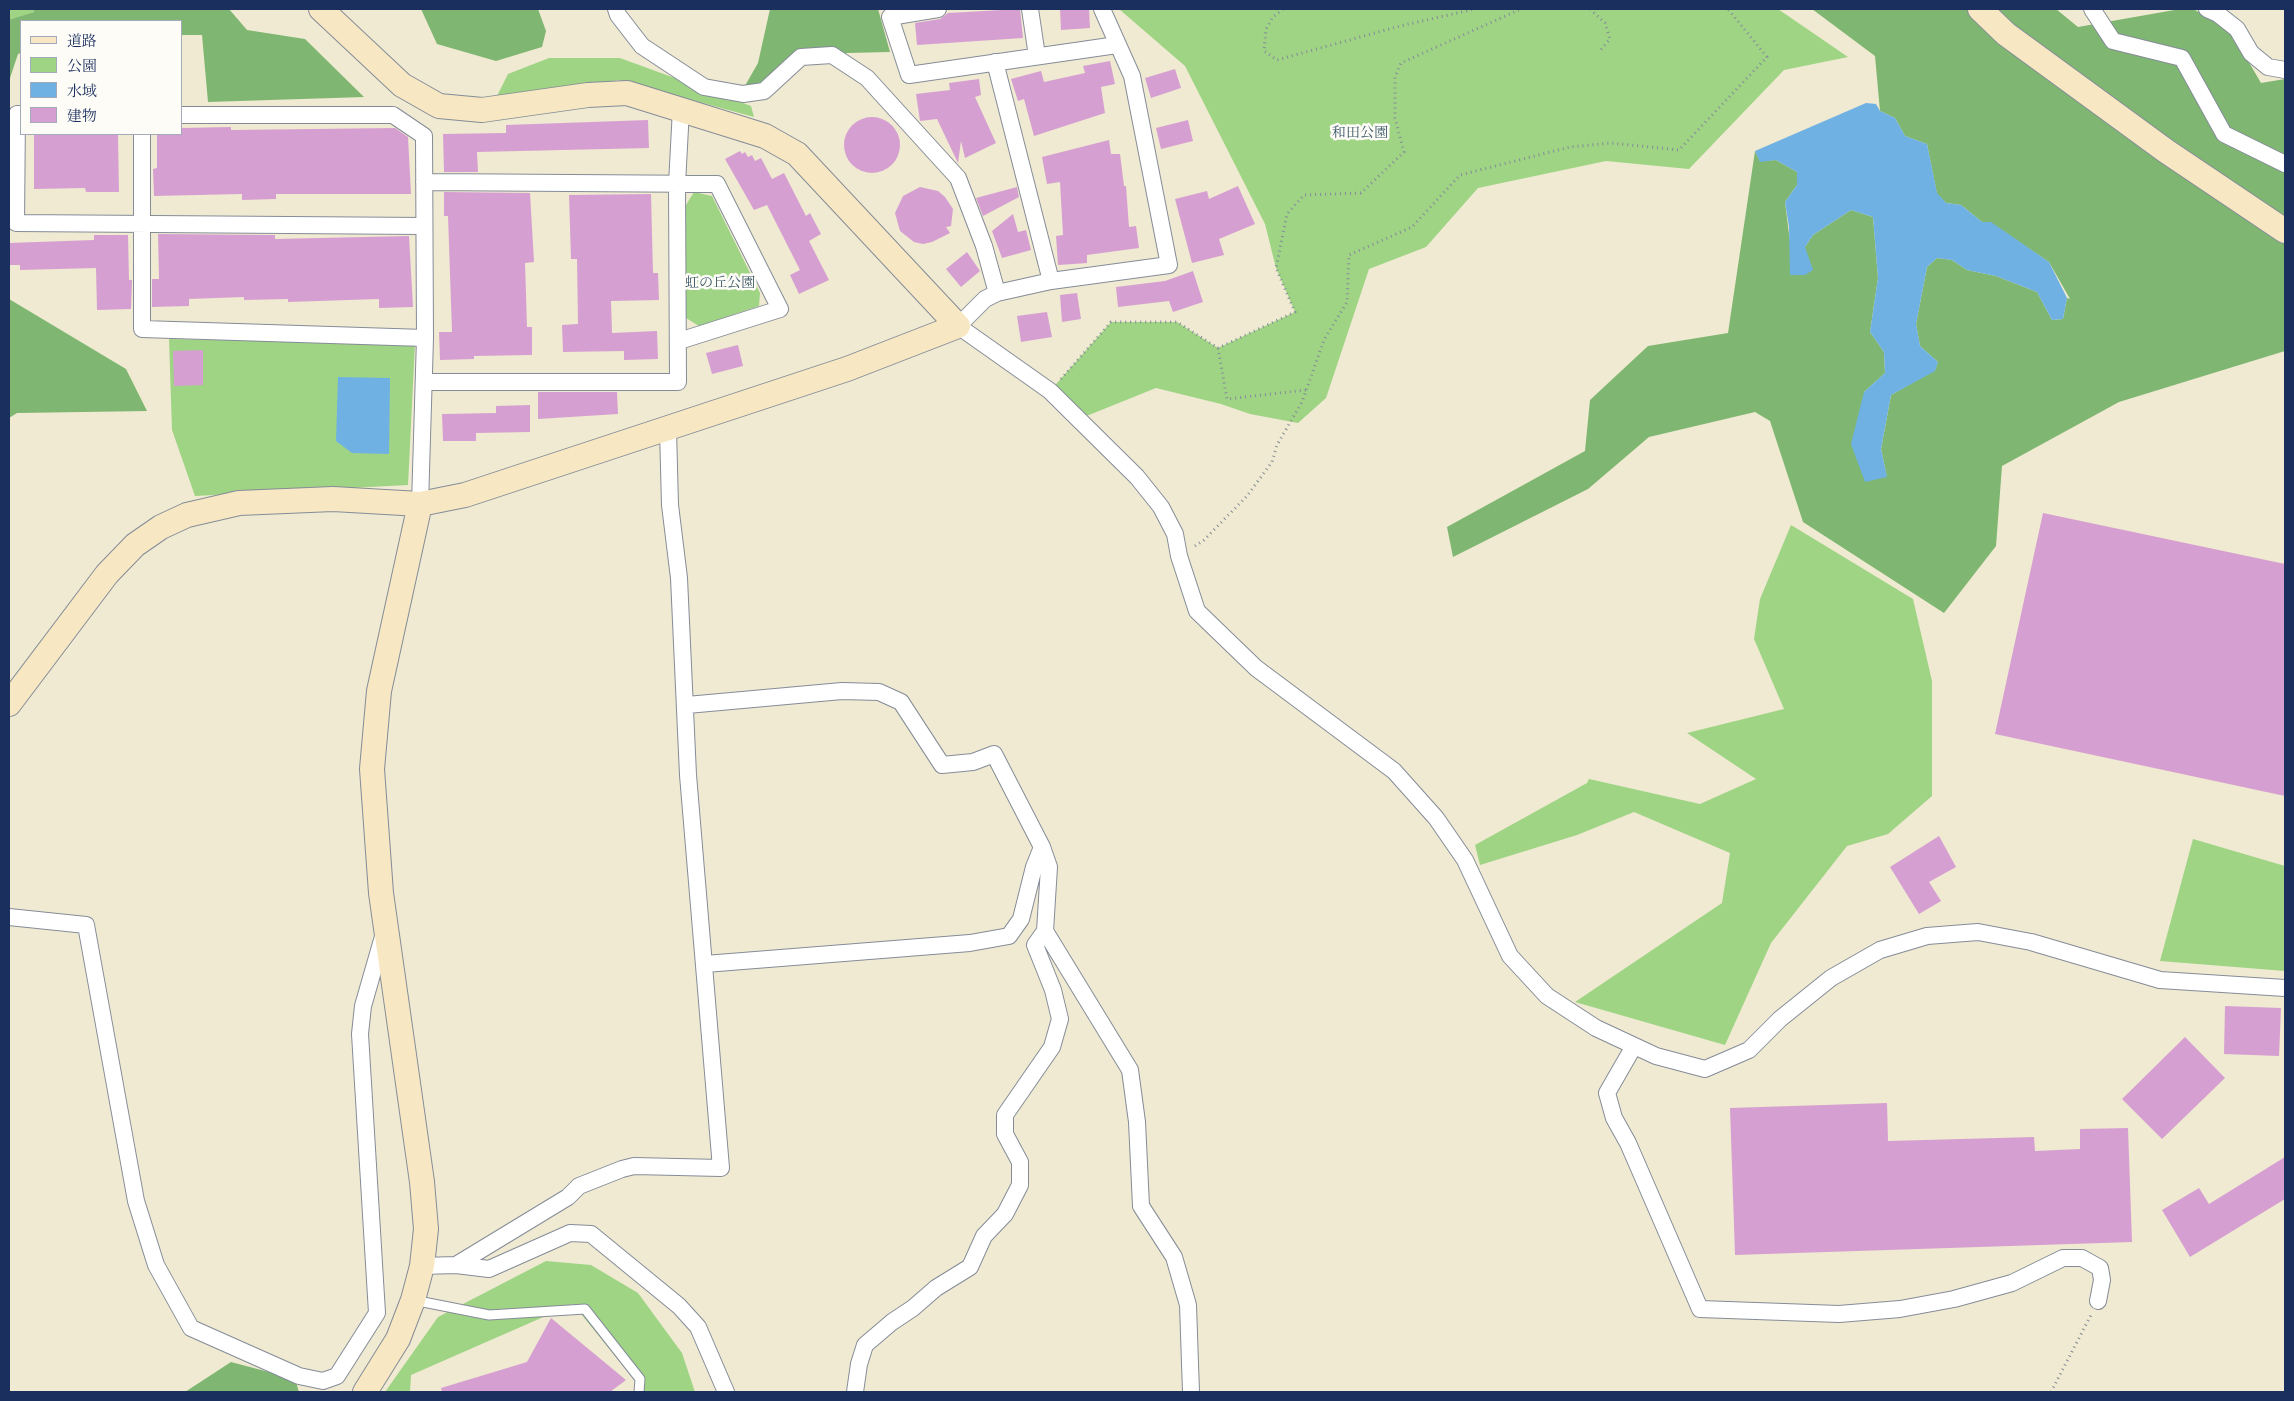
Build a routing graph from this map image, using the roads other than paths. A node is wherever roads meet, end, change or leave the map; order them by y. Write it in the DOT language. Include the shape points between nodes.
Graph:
graph roads {
  1 [pos="321,9"];
  2 [pos="616,9"];
  3 [pos="938,9"];
  4 [pos="1030,9"];
  5 [pos="1102,9"];
  6 [pos="1980,9"];
  7 [pos="2092,9"];
  8 [pos="2206,9"];
  9 [pos="1117,45"];
  10 [pos="1038,56"];
  11 [pos="995,62"];
  12 [pos="2285,70"];
  13 [pos="681,109"];
  14 [pos="20,114"];
  15 [pos="182,116"];
  16 [pos="142,135"];
  17 [pos="2285,164"];
  18 [pos="424,182"];
  19 [pos="677,184"];
  20 [pos="142,226"];
  21 [pos="424,226"];
  22 [pos="2285,231"];
  23 [pos="1051,281"];
  24 [pos="997,293"];
  25 [pos="958,326"];
  26 [pos="426,338"];
  27 [pos="679,341"];
  28 [pos="424,382"];
  29 [pos="668,430"];
  30 [pos="420,504"];
  31 [pos="11,697"];
  32 [pos="686,705"];
  33 [pos="1042,847"];
  34 [pos="9,917"];
  35 [pos="386,925"];
  36 [pos="1045,931"];
  37 [pos="705,964"];
  38 [pos="2285,988"];
  39 [pos="1634,1046"];
  40 [pos="456,1265"];
  41 [pos="422,1266"];
  42 [pos="413,1300"];
  43 [pos="2098,1301"];
  44 [pos="365,1392"];
  45 [pos="639,1392"];
  46 [pos="726,1392"];
  47 [pos="855,1392"];
  48 [pos="1191,1392"];
  1 -- 13 [label="street" via="402,85 439,106 482,110 588,95 628,93"];
  2 -- 24 [label="street" via="642,46 704,87 743,94 764,91 801,57 832,55 867,78 958,178 984,246"];
  3 -- 11 [label="street" via="890,17 909,75"];
  4 -- 10 [label="street"];
  5 -- 9 [label="street"];
  6 -- 22 [label="street" via="2006,34 2166,151"];
  7 -- 17 [label="street" via="2114,41 2182,58 2224,134"];
  8 -- 12 [label="street" via="2237,29 2251,53 2268,67"];
  9 -- 10 [label="street"];
  9 -- 23 [label="street" via="1132,76 1168,265"];
  10 -- 11 [label="street"];
  11 -- 23 [label="street"];
  13 -- 19 [label="street"];
  13 -- 25 [label="street" via="765,136 797,154"];
  14 -- 20 [label="street" via="16,224"];
  15 -- 18 [label="street" via="392,115 424,136"];
  16 -- 20 [label="street"];
  18 -- 19 [label="street"];
  18 -- 21 [label="street"];
  19 -- 27 [label="street"];
  19 -- 27 [label="street" via="717,184 780,309"];
  20 -- 21 [label="street"];
  20 -- 26 [label="street" via="142,329"];
  21 -- 26 [label="street"];
  23 -- 24 [label="street"];
  24 -- 25 [label="street" via="985,299"];
  25 -- 29 [label="street" via="847,369"];
  25 -- 39 [label="street" via="1050,391 1137,477 1161,507 1175,534 1197,611 1256,668 1394,770 1436,818 1465,860 1510,956 1547,996 1596,1028"];
  26 -- 28 [label="street"];
  27 -- 28 [label="street" via="678,382"];
  28 -- 30 [label="street"];
  29 -- 30 [label="street" via="465,495"];
  29 -- 32 [label="street" via="670,505 679,578"];
  30 -- 31 [label="street" via="333,499 239,504 187,515 161,527 135,545 107,574"];
  30 -- 35 [label="street" via="379,691 372,769 376,845"];
  32 -- 33 [label="street" via="842,691 879,692 901,702 942,764 973,762 994,754"];
  32 -- 37 [label="street" via="688,775"];
  33 -- 36 [label="street" via="1049,867"];
  33 -- 37 [label="street" via="1021,919 1009,936 970,943"];
  34 -- 35 [label="street" via="86,925 136,1201 156,1265 191,1328 299,1376 323,1381 337,1376 377,1313 360,1034 363,1006"];
  35 -- 41 [label="street" via="422,1182 426,1229"];
  36 -- 47 [label="street" via="1035,945 1060,1019 1052,1047 1005,1116 1005,1134 1020,1162 1020,1185 1005,1214 984,1236 970,1267 936,1288 865,1345"];
  36 -- 48 [label="street" via="1130,1070 1137,1122 1141,1206 1174,1257 1188,1305"];
  37 -- 40 [label="street" via="721,1168 634,1166 622,1169 579,1186 568,1197"];
  38 -- 39 [label="street" via="2160,980 2031,942 1978,932 1927,936 1880,950 1831,978 1780,1019 1749,1050 1705,1069 1656,1056"];
  39 -- 43 [label="street" via="1607,1094 1614,1118 1628,1143 1700,1309 1839,1314 1900,1309 2012,1283 2064,1258 2082,1258 2100,1268 2102,1280"];
  40 -- 41 [label="street"];
  40 -- 46 [label="street" via="489,1269 570,1233 591,1234 679,1306 698,1327"];
  41 -- 42 [label="street"];
  42 -- 44 [label="street" via="398,1339"];
  42 -- 45 [label="lane" via="489,1315 585,1309 640,1378"];
}
